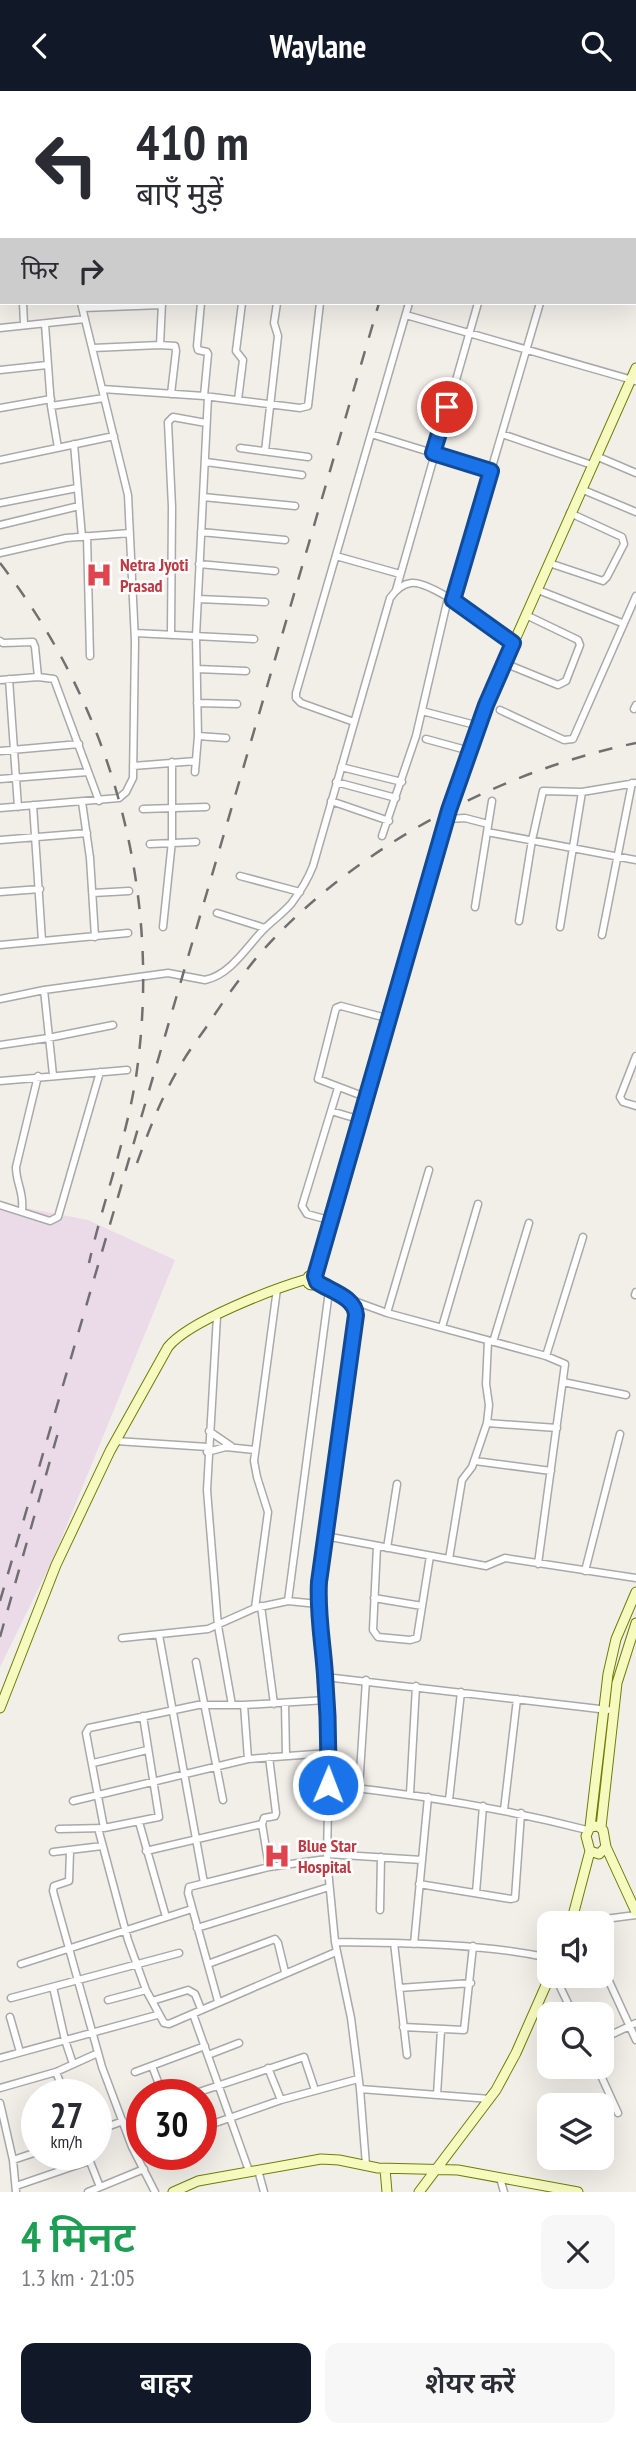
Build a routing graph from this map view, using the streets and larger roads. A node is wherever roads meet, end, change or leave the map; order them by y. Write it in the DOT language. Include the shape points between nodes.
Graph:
graph roads {
  1 [pos="23,305"];
  2 [pos="82,305"];
  3 [pos="162,305"];
  4 [pos="201,305"];
  5 [pos="242,305"];
  6 [pos="277,305"];
  7 [pos="320,305"];
  8 [pos="409,305"];
  9 [pos="477,305"];
  10 [pos="539,305"];
  11 [pos="406,315"];
  12 [pos="85,319"];
  13 [pos="24,324"];
  14 [pos="45,324"];
  15 [pos="0,328"];
  16 [pos="469,332"];
  17 [pos="160,345"];
  18 [pos="93,348"];
  19 [pos="527,348"];
  20 [pos="47,365"];
  21 [pos="636,368"];
  22 [pos="0,370"];
  23 [pos="634,380"];
  24 [pos="102,389"];
  25 [pos="171,394"];
  26 [pos="206,397"];
  27 [pos="104,398"];
  28 [pos="238,400"];
  29 [pos="51,403"];
  30 [pos="271,404"];
  31 [pos="0,408"];
  32 [pos="206,423"];
  33 [pos="371,434"];
  34 [pos="502,434"];
  35 [pos="114,436"];
  36 [pos="74,444"];
  37 [pos="58,448"];
  38 [pos="240,448"];
  39 [pos="265,451"];
  40 [pos="433,453"];
  41 [pos="308,457"];
  42 [pos="0,460"];
  43 [pos="594,460"];
  44 [pos="206,462"];
  45 [pos="491,471"];
  46 [pos="636,473"];
  47 [pos="302,475"];
  48 [pos="77,488"];
  49 [pos="581,489"];
  50 [pos="203,497"];
  51 [pos="0,503"];
  52 [pos="79,506"];
  53 [pos="295,506"];
  54 [pos="636,512"];
  55 [pos="570,513"];
  56 [pos="0,525"];
  57 [pos="201,532"];
  58 [pos="130,533"];
  59 [pos="85,536"];
  60 [pos="285,540"];
  61 [pos="0,553"];
  62 [pos="336,556"];
  63 [pos="549,563"];
  64 [pos="200,564"];
  65 [pos="275,571"];
  66 [pos="400,574"];
  67 [pos="396,590"];
  68 [pos="538,590"];
  69 [pos="636,596"];
  70 [pos="198,599"];
  71 [pos="451,599"];
  72 [pos="265,602"];
  73 [pos="633,612"];
  74 [pos="526,615"];
  75 [pos="622,623"];
  76 [pos="135,633"];
  77 [pos="171,635"];
  78 [pos="196,636"];
  79 [pos="254,639"];
  80 [pos="0,641"];
  81 [pos="513,643"];
  82 [pos="90,656"];
  83 [pos="504,663"];
  84 [pos="197,669"];
  85 [pos="246,671"];
  86 [pos="38,677"];
  87 [pos="9,679"];
  88 [pos="0,680"];
  89 [pos="197,703"];
  90 [pos="237,704"];
  91 [pos="500,710"];
  92 [pos="422,711"];
  93 [pos="354,722"];
  94 [pos="479,726"];
  95 [pos="198,736"];
  96 [pos="226,738"];
  97 [pos="426,739"];
  98 [pos="79,744"];
  99 [pos="15,750"];
  100 [pos="0,751"];
  101 [pos="470,751"];
  102 [pos="196,761"];
  103 [pos="172,762"];
  104 [pos="133,767"];
  105 [pos="341,767"];
  106 [pos="88,772"];
  107 [pos="195,772"];
  108 [pos="16,778"];
  109 [pos="0,779"];
  110 [pos="337,782"];
  111 [pos="401,782"];
  112 [pos="634,783"];
  113 [pos="582,792"];
  114 [pos="396,798"];
  115 [pos="99,801"];
  116 [pos="331,801"];
  117 [pos="492,801"];
  118 [pos="82,802"];
  119 [pos="33,805"];
  120 [pos="18,807"];
  121 [pos="206,807"];
  122 [pos="0,808"];
  123 [pos="173,808"];
  124 [pos="143,809"];
  125 [pos="447,819"];
  126 [pos="388,821"];
  127 [pos="488,828"];
  128 [pos="87,833"];
  129 [pos="382,836"];
  130 [pos="36,837"];
  131 [pos="0,840"];
  132 [pos="532,840"];
  133 [pos="172,841"];
  134 [pos="196,842"];
  135 [pos="150,844"];
  136 [pos="573,848"];
  137 [pos="618,856"];
  138 [pos="636,860"];
  139 [pos="240,876"];
  140 [pos="40,889"];
  141 [pos="129,891"];
  142 [pos="0,892"];
  143 [pos="300,892"];
  144 [pos="93,893"];
  145 [pos="475,907"];
  146 [pos="216,913"];
  147 [pos="519,921"];
  148 [pos="163,927"];
  149 [pos="560,927"];
  150 [pos="265,928"];
  151 [pos="128,933"];
  152 [pos="602,935"];
  153 [pos="95,937"];
  154 [pos="42,941"];
  155 [pos="0,945"];
  156 [pos="44,991"];
  157 [pos="0,999"];
  158 [pos="390,1019"];
  159 [pos="113,1025"];
  160 [pos="48,1038"];
  161 [pos="0,1045"];
  162 [pos="636,1056"];
  163 [pos="127,1070"];
  164 [pos="100,1072"];
  165 [pos="53,1075"];
  166 [pos="38,1076"];
  167 [pos="0,1081"];
  168 [pos="338,1088"];
  169 [pos="368,1098"];
  170 [pos="636,1106"];
  171 [pos="331,1111"];
  172 [pos="361,1120"];
  173 [pos="429,1170"];
  174 [pos="0,1204"];
  175 [pos="478,1204"];
  176 [pos="22,1210"];
  177 [pos="332,1221"];
  178 [pos="529,1223"];
  179 [pos="583,1237"];
  180 [pos="313,1279"];
  181 [pos="277,1288"];
  182 [pos="329,1290"];
  183 [pos="350,1300"];
  184 [pos="387,1313"];
  185 [pos="217,1316"];
  186 [pos="442,1327"];
  187 [pos="491,1341"];
  188 [pos="546,1356"];
  189 [pos="563,1382"];
  190 [pos="626,1395"];
  191 [pos="487,1423"];
  192 [pos="557,1428"];
  193 [pos="209,1431"];
  194 [pos="620,1434"];
  195 [pos="116,1441"];
  196 [pos="233,1447"];
  197 [pos="208,1450"];
  198 [pos="255,1450"];
  199 [pos="475,1461"];
  200 [pos="551,1471"];
  201 [pos="397,1484"];
  202 [pos="325,1536"];
  203 [pos="377,1546"];
  204 [pos="387,1548"];
  205 [pos="430,1556"];
  206 [pos="449,1559"];
  207 [pos="538,1564"];
  208 [pos="585,1571"];
  209 [pos="636,1578"];
  210 [pos="636,1592"];
  211 [pos="374,1598"];
  212 [pos="288,1601"];
  213 [pos="318,1604"];
  214 [pos="422,1606"];
  215 [pos="258,1607"];
  216 [pos="636,1623"];
  217 [pos="218,1626"];
  218 [pos="159,1635"];
  219 [pos="122,1638"];
  220 [pos="196,1662"];
  221 [pos="325,1677"];
  222 [pos="366,1680"];
  223 [pos="416,1686"];
  224 [pos="461,1692"];
  225 [pos="517,1699"];
  226 [pos="326,1700"];
  227 [pos="285,1703"];
  228 [pos="274,1704"];
  229 [pos="203,1705"];
  230 [pos="232,1705"];
  231 [pos="244,1705"];
  232 [pos="0,1708"];
  233 [pos="172,1710"];
  234 [pos="608,1711"];
  235 [pos="142,1716"];
  236 [pos="147,1750"];
  237 [pos="329,1753"];
  238 [pos="286,1756"];
  239 [pos="269,1757"];
  240 [pos="248,1759"];
  241 [pos="93,1763"];
  242 [pos="215,1767"];
  243 [pos="183,1774"];
  244 [pos="152,1781"];
  245 [pos="328,1785"];
  246 [pos="359,1788"];
  247 [pos="410,1794"];
  248 [pos="99,1795"];
  249 [pos="428,1797"];
  250 [pos="223,1800"];
  251 [pos="449,1800"];
  252 [pos="73,1801"];
  253 [pos="483,1806"];
  254 [pos="504,1810"];
  255 [pos="521,1813"];
  256 [pos="139,1822"];
  257 [pos="262,1824"];
  258 [pos="601,1827"];
  259 [pos="101,1828"];
  260 [pos="589,1828"];
  261 [pos="59,1829"];
  262 [pos="195,1841"];
  263 [pos="102,1846"];
  264 [pos="606,1847"];
  265 [pos="70,1851"];
  266 [pos="146,1851"];
  267 [pos="590,1851"];
  268 [pos="53,1852"];
  269 [pos="327,1856"];
  270 [pos="381,1857"];
  271 [pos="422,1860"];
  272 [pos="269,1867"];
  273 [pos="204,1883"];
  274 [pos="419,1884"];
  275 [pos="329,1887"];
  276 [pos="476,1893"];
  277 [pos="575,1907"];
  278 [pos="192,1909"];
  279 [pos="380,1910"];
  280 [pos="574,1911"];
  281 [pos="577,1911"];
  282 [pos="636,1913"];
  283 [pos="166,1917"];
  284 [pos="614,1917"];
  285 [pos="197,1928"];
  286 [pos="125,1929"];
  287 [pos="335,1942"];
  288 [pos="394,1943"];
  289 [pos="414,1944"];
  290 [pos="473,1946"];
  291 [pos="69,1948"];
  292 [pos="336,1952"];
  293 [pos="179,1953"];
  294 [pos="537,1955"];
  295 [pos="21,1964"];
  296 [pos="137,1964"];
  297 [pos="208,1964"];
  298 [pos="285,1972"];
  299 [pos="77,1980"];
  300 [pos="471,1983"];
  301 [pos="53,1986"];
  302 [pos="399,1987"];
  303 [pos="547,1988"];
  304 [pos="614,1988"];
  305 [pos="146,1990"];
  306 [pos="12,1998"];
  307 [pos="108,2000"];
  308 [pos="152,2001"];
  309 [pos="218,2001"];
  310 [pos="201,2009"];
  311 [pos="193,2014"];
  312 [pos="158,2015"];
  313 [pos="10,2017"];
  314 [pos="633,2025"];
  315 [pos="403,2027"];
  316 [pos="441,2030"];
  317 [pos="92,2033"];
  318 [pos="614,2034"];
  319 [pos="65,2040"];
  320 [pos="636,2040"];
  321 [pos="239,2043"];
  322 [pos="205,2046"];
  323 [pos="20,2052"];
  324 [pos="98,2053"];
  325 [pos="208,2055"];
  326 [pos="407,2055"];
  327 [pos="0,2058"];
  328 [pos="73,2064"];
  329 [pos="152,2066"];
  330 [pos="268,2068"];
  331 [pos="57,2072"];
  332 [pos="135,2072"];
  333 [pos="59,2079"];
  334 [pos="157,2079"];
  335 [pos="358,2079"];
  336 [pos="602,2079"];
  337 [pos="219,2085"];
  338 [pos="0,2088"];
  339 [pos="360,2089"];
  340 [pos="315,2090"];
  341 [pos="437,2095"];
  342 [pos="490,2099"];
  343 [pos="281,2100"];
  344 [pos="0,2103"];
  345 [pos="618,2113"];
  346 [pos="231,2119"];
  347 [pos="123,2121"];
  348 [pos="217,2123"];
  349 [pos="112,2125"];
  350 [pos="126,2128"];
  351 [pos="21,2157"];
  352 [pos="13,2160"];
  353 [pos="366,2165"];
  354 [pos="436,2168"];
  355 [pos="385,2169"];
  356 [pos="60,2170"];
  357 [pos="93,2170"];
  358 [pos="142,2170"];
  359 [pos="144,2170"];
  360 [pos="254,2171"];
  361 [pos="500,2178"];
  362 [pos="100,2187"];
  363 [pos="16,2189"];
  364 [pos="190,2189"];
  365 [pos="558,2190"];
  366 [pos="88,2192"];
  367 [pos="155,2192"];
  368 [pos="173,2192"];
  369 [pos="264,2192"];
  370 [pos="387,2192"];
  371 [pos="419,2192"];
  372 [pos="504,2192"];
  373 [pos="578,2192"];
  1 -- 13 [label="street"];
  2 -- 12 [label="street"];
  3 -- 17 [label="street"];
  4 -- 26 [label="street" via="197,346 208,354"];
  5 -- 28 [label="street" via="236,351 243,358"];
  6 -- 30 [label="street"];
  7 -- 30 [label="street" via="307,406"];
  8 -- 11 [label="street"];
  9 -- 16 [label="street"];
  10 -- 19 [label="street"];
  11 -- 16 [label="street"];
  11 -- 33 [label="street"];
  12 -- 14 [label="street"];
  12 -- 18 [label="street"];
  13 -- 14 [label="street"];
  13 -- 15 [label="street"];
  14 -- 20 [label="street"];
  16 -- 19 [label="street"];
  16 -- 40 [label="street"];
  17 -- 18 [label="street"];
  17 -- 25 [label="street" via="176,348"];
  18 -- 24 [label="street"];
  19 -- 23 [label="street"];
  19 -- 34 [label="street"];
  20 -- 22 [label="street"];
  20 -- 29 [label="street"];
  21 -- 23 [label="street"];
  23 -- 43 [label="street"];
  24 -- 25 [label="street"];
  24 -- 27 [label="street"];
  25 -- 26 [label="street"];
  26 -- 28 [label="street"];
  26 -- 32 [label="street"];
  27 -- 29 [label="street"];
  27 -- 35 [label="street"];
  28 -- 30 [label="street"];
  29 -- 31 [label="street"];
  29 -- 37 [label="street"];
  30 -- 39 [label="street"];
  32 -- 44 [label="street"];
  32 -- 77 [label="street" via="173,417 168,422"];
  33 -- 40 [label="street"];
  33 -- 62 [label="street"];
  34 -- 43 [label="street"];
  34 -- 45 [label="street"];
  35 -- 36 [label="street"];
  35 -- 58 [label="street" via="128,495"];
  36 -- 37 [label="street"];
  36 -- 48 [label="street"];
  37 -- 42 [label="street"];
  38 -- 39 [label="street"];
  39 -- 41 [label="street"];
  40 -- 45 [label="street"];
  40 -- 66 [label="street"];
  43 -- 46 [label="street"];
  43 -- 49 [label="street"];
  44 -- 47 [label="street"];
  44 -- 50 [label="street"];
  45 -- 71 [label="street"];
  48 -- 51 [label="street"];
  48 -- 52 [label="street"];
  49 -- 54 [label="street"];
  49 -- 55 [label="street"];
  50 -- 53 [label="street"];
  50 -- 57 [label="street"];
  52 -- 56 [label="street"];
  52 -- 59 [label="street"];
  55 -- 63 [label="street"];
  55 -- 63 [label="street" via="622,537 624,544 603,581"];
  57 -- 60 [label="street"];
  57 -- 64 [label="street"];
  58 -- 59 [label="street"];
  58 -- 76 [label="street"];
  59 -- 61 [label="street"];
  59 -- 82 [label="street"];
  62 -- 66 [label="street"];
  62 -- 93 [label="street" via="296,698"];
  63 -- 68 [label="street"];
  64 -- 65 [label="street"];
  64 -- 70 [label="street"];
  66 -- 67 [label="street"];
  67 -- 71 [label="street" via="415,582"];
  67 -- 93 [label="street"];
  68 -- 74 [label="street"];
  68 -- 75 [label="street"];
  69 -- 73 [label="street"];
  70 -- 72 [label="street"];
  70 -- 78 [label="street"];
  71 -- 81 [label="street"];
  71 -- 92 [label="street"];
  73 -- 75 [label="street"];
  74 -- 81 [label="street"];
  74 -- 83 [label="street" via="578,640 566,681 558,685"];
  75 -- 91 [label="street" via="573,739 564,740"];
  76 -- 77 [label="street"];
  76 -- 104 [label="street"];
  77 -- 78 [label="street"];
  78 -- 79 [label="street"];
  78 -- 84 [label="street"];
  80 -- 86 [label="street" via="33,642"];
  81 -- 83 [label="street"];
  83 -- 94 [label="street"];
  84 -- 85 [label="street"];
  84 -- 89 [label="street"];
  86 -- 87 [label="street"];
  86 -- 98 [label="street" via="51,677 57,684"];
  87 -- 88 [label="street"];
  87 -- 99 [label="street"];
  89 -- 90 [label="street"];
  89 -- 95 [label="street"];
  92 -- 94 [label="street"];
  92 -- 111 [label="street"];
  93 -- 105 [label="street"];
  94 -- 101 [label="street"];
  95 -- 96 [label="street"];
  95 -- 102 [label="street"];
  97 -- 101 [label="street"];
  98 -- 99 [label="street"];
  98 -- 106 [label="street"];
  99 -- 100 [label="street"];
  99 -- 108 [label="street"];
  101 -- 125 [label="street"];
  102 -- 103 [label="street"];
  102 -- 107 [label="street"];
  103 -- 104 [label="street"];
  103 -- 123 [label="street"];
  104 -- 115 [label="street" via="126,792"];
  105 -- 110 [label="street"];
  105 -- 111 [label="street"];
  106 -- 108 [label="street"];
  106 -- 115 [label="street"];
  108 -- 109 [label="street"];
  108 -- 120 [label="street"];
  110 -- 114 [label="street"];
  110 -- 116 [label="street"];
  111 -- 114 [label="street"];
  112 -- 113 [label="street"];
  112 -- 137 [label="street"];
  113 -- 132 [label="street" via="543,792"];
  113 -- 136 [label="street"];
  114 -- 126 [label="street"];
  115 -- 118 [label="street"];
  116 -- 126 [label="street"];
  116 -- 143 [label="street" via="313,866"];
  117 -- 127 [label="street"];
  118 -- 119 [label="street"];
  118 -- 128 [label="street"];
  119 -- 120 [label="street"];
  119 -- 130 [label="street"];
  120 -- 122 [label="street"];
  121 -- 123 [label="street"];
  123 -- 124 [label="street"];
  123 -- 133 [label="street"];
  125 -- 127 [label="street" via="465,818"];
  125 -- 158 [label="street"];
  126 -- 129 [label="street"];
  127 -- 132 [label="street"];
  127 -- 145 [label="street"];
  128 -- 130 [label="street"];
  128 -- 144 [label="street"];
  130 -- 131 [label="street"];
  130 -- 140 [label="street"];
  132 -- 136 [label="street"];
  132 -- 147 [label="street"];
  133 -- 134 [label="street"];
  133 -- 135 [label="street"];
  133 -- 148 [label="street"];
  136 -- 137 [label="street"];
  136 -- 149 [label="street"];
  137 -- 138 [label="street"];
  137 -- 152 [label="street"];
  139 -- 143 [label="street"];
  140 -- 142 [label="street"];
  140 -- 154 [label="street"];
  141 -- 144 [label="street"];
  143 -- 150 [label="street"];
  144 -- 153 [label="street"];
  146 -- 150 [label="street"];
  150 -- 156 [label="street" via="229,967 211,979 168,973"];
  151 -- 153 [label="street"];
  153 -- 154 [label="street"];
  154 -- 155 [label="street"];
  156 -- 157 [label="street"];
  156 -- 160 [label="street"];
  158 -- 168 [label="street" via="336,1008 317,1076"];
  158 -- 169 [label="street"];
  159 -- 160 [label="street"];
  160 -- 161 [label="street"];
  160 -- 165 [label="street"];
  162 -- 170 [label="street" via="620,1097"];
  163 -- 164 [label="street"];
  164 -- 165 [label="street"];
  164 -- 176 [label="street" via="58,1217 50,1221"];
  165 -- 166 [label="street"];
  166 -- 167 [label="street"];
  166 -- 176 [label="street" via="16,1167 24,1197"];
  168 -- 169 [label="street"];
  168 -- 171 [label="street"];
  169 -- 172 [label="street"];
  171 -- 172 [label="street"];
  171 -- 177 [label="street" via="302,1206 307,1214"];
  172 -- 177 [label="street"];
  173 -- 184 [label="street"];
  174 -- 176 [label="street"];
  175 -- 186 [label="street"];
  177 -- 180 [label="street"];
  178 -- 187 [label="street"];
  179 -- 188 [label="street"];
  180 -- 181 [label="street"];
  180 -- 182 [label="street"];
  181 -- 185 [label="street"];
  181 -- 198 [label="street"];
  182 -- 183 [label="street"];
  182 -- 212 [label="street"];
  183 -- 184 [label="street"];
  183 -- 202 [label="street" via="356,1315"];
  184 -- 186 [label="street"];
  185 -- 193 [label="street"];
  185 -- 195 [label="street" via="181,1333 168,1347"];
  186 -- 187 [label="street"];
  187 -- 188 [label="street"];
  187 -- 191 [label="street"];
  188 -- 189 [label="street" via="565,1364"];
  189 -- 190 [label="street"];
  189 -- 192 [label="street"];
  191 -- 192 [label="street"];
  191 -- 199 [label="street"];
  192 -- 200 [label="street"];
  193 -- 196 [label="street"];
  193 -- 197 [label="street"];
  194 -- 208 [label="street"];
  195 -- 197 [label="street"];
  195 -- 232 [label="street" via="56,1565"];
  196 -- 197 [label="street"];
  196 -- 198 [label="street"];
  197 -- 217 [label="street"];
  198 -- 215 [label="street" via="255,1470 268,1512"];
  199 -- 200 [label="street"];
  199 -- 206 [label="street" via="462,1479"];
  200 -- 207 [label="street"];
  201 -- 204 [label="street"];
  202 -- 203 [label="street"];
  202 -- 213 [label="street"];
  203 -- 204 [label="street"];
  203 -- 211 [label="street"];
  204 -- 205 [label="street"];
  205 -- 206 [label="street"];
  205 -- 214 [label="street"];
  206 -- 207 [label="street" via="486,1566 505,1558"];
  207 -- 208 [label="street"];
  208 -- 209 [label="street"];
  210 -- 234 [label="street" via="616,1639"];
  211 -- 214 [label="street"];
  211 -- 214 [label="street" via="373,1630 378,1637 415,1640"];
  212 -- 213 [label="street"];
  212 -- 215 [label="street"];
  213 -- 221 [label="street"];
  215 -- 217 [label="street"];
  215 -- 228 [label="street"];
  216 -- 234 [label="street"];
  217 -- 218 [label="street"];
  217 -- 230 [label="street"];
  218 -- 219 [label="street"];
  218 -- 233 [label="street"];
  220 -- 229 [label="street"];
  221 -- 222 [label="street"];
  221 -- 226 [label="street"];
  222 -- 223 [label="street"];
  222 -- 246 [label="street"];
  223 -- 224 [label="street"];
  223 -- 247 [label="street"];
  224 -- 225 [label="street"];
  224 -- 251 [label="street"];
  225 -- 234 [label="street"];
  225 -- 254 [label="street"];
  226 -- 227 [label="street"];
  226 -- 237 [label="street"];
  227 -- 228 [label="street"];
  227 -- 238 [label="street"];
  228 -- 231 [label="street"];
  229 -- 230 [label="street"];
  229 -- 233 [label="street"];
  229 -- 242 [label="street"];
  230 -- 231 [label="street"];
  231 -- 240 [label="street"];
  233 -- 235 [label="street"];
  233 -- 243 [label="street"];
  234 -- 258 [label="street"];
  234 -- 260 [label="street"];
  235 -- 236 [label="street"];
  235 -- 241 [label="street" via="89,1728 86,1733"];
  236 -- 241 [label="street"];
  236 -- 244 [label="street"];
  237 -- 238 [label="street"];
  237 -- 245 [label="street"];
  238 -- 239 [label="street"];
  239 -- 240 [label="street"];
  239 -- 257 [label="street" via="276,1813"];
  240 -- 242 [label="street"];
  241 -- 248 [label="street"];
  242 -- 243 [label="street"];
  242 -- 250 [label="street"];
  243 -- 244 [label="street"];
  243 -- 262 [label="street"];
  244 -- 248 [label="street"];
  244 -- 256 [label="street" via="159,1817"];
  245 -- 246 [label="street"];
  245 -- 269 [label="street"];
  246 -- 247 [label="street"];
  247 -- 249 [label="street"];
  248 -- 252 [label="street"];
  248 -- 259 [label="street"];
  249 -- 251 [label="street"];
  249 -- 271 [label="street"];
  251 -- 253 [label="street"];
  253 -- 254 [label="street"];
  253 -- 276 [label="street"];
  254 -- 255 [label="street"];
  255 -- 260 [label="street"];
  255 -- 276 [label="street" via="516,1896"];
  256 -- 259 [label="street"];
  256 -- 266 [label="street"];
  257 -- 262 [label="street"];
  257 -- 272 [label="street"];
  258 -- 260 [label="street"];
  258 -- 264 [label="street"];
  259 -- 261 [label="street"];
  259 -- 263 [label="street"];
  260 -- 267 [label="street"];
  262 -- 266 [label="street"];
  262 -- 273 [label="street"];
  263 -- 265 [label="street"];
  263 -- 286 [label="street"];
  264 -- 267 [label="street" via="599,1854"];
  264 -- 282 [label="street"];
  265 -- 268 [label="street"];
  265 -- 291 [label="street" via="69,1881 53,1889"];
  266 -- 283 [label="street"];
  267 -- 277 [label="street"];
  269 -- 270 [label="street"];
  269 -- 272 [label="street"];
  269 -- 275 [label="street"];
  270 -- 271 [label="street"];
  270 -- 279 [label="street"];
  271 -- 274 [label="street"];
  272 -- 273 [label="street"];
  273 -- 278 [label="street" via="188,1889"];
  274 -- 276 [label="street"];
  274 -- 289 [label="street"];
  275 -- 285 [label="street"];
  275 -- 287 [label="street"];
  277 -- 280 [label="street"];
  277 -- 281 [label="street"];
  278 -- 283 [label="street"];
  278 -- 285 [label="street"];
  282 -- 284 [label="street"];
  283 -- 286 [label="street"];
  285 -- 297 [label="street"];
  286 -- 291 [label="street"];
  286 -- 296 [label="street"];
  287 -- 288 [label="street"];
  287 -- 292 [label="street"];
  288 -- 289 [label="street"];
  288 -- 302 [label="street"];
  289 -- 290 [label="street"];
  290 -- 294 [label="street"];
  290 -- 300 [label="street"];
  291 -- 295 [label="street"];
  291 -- 299 [label="street"];
  292 -- 298 [label="street"];
  292 -- 335 [label="street" via="351,2018"];
  293 -- 296 [label="street"];
  296 -- 299 [label="street"];
  296 -- 305 [label="street"];
  297 -- 298 [label="street" via="275,1939"];
  297 -- 309 [label="street"];
  298 -- 309 [label="street"];
  299 -- 301 [label="street"];
  299 -- 317 [label="street"];
  300 -- 302 [label="street"];
  300 -- 316 [label="street" via="464,2030"];
  301 -- 306 [label="street"];
  301 -- 319 [label="street"];
  302 -- 315 [label="street"];
  303 -- 342 [label="street"];
  304 -- 314 [label="street"];
  305 -- 307 [label="street"];
  305 -- 308 [label="street"];
  308 -- 310 [label="street" via="188,1990 195,1994"];
  308 -- 312 [label="street"];
  309 -- 310 [label="street"];
  310 -- 311 [label="street"];
  311 -- 312 [label="street" via="166,2024"];
  311 -- 322 [label="street"];
  312 -- 317 [label="street"];
  313 -- 323 [label="street"];
  314 -- 318 [label="street"];
  314 -- 320 [label="street"];
  315 -- 316 [label="street"];
  315 -- 326 [label="street"];
  316 -- 341 [label="street"];
  317 -- 319 [label="street"];
  317 -- 324 [label="street"];
  319 -- 323 [label="street"];
  319 -- 328 [label="street"];
  321 -- 325 [label="street"];
  322 -- 325 [label="street"];
  322 -- 329 [label="street"];
  323 -- 327 [label="street"];
  324 -- 328 [label="street"];
  324 -- 347 [label="street"];
  325 -- 337 [label="street"];
  328 -- 331 [label="street"];
  329 -- 332 [label="street"];
  329 -- 334 [label="street"];
  330 -- 337 [label="street"];
  330 -- 340 [label="street" via="304,2057"];
  330 -- 343 [label="street"];
  331 -- 333 [label="street"];
  331 -- 338 [label="street"];
  335 -- 339 [label="street"];
  335 -- 340 [label="street"];
  336 -- 345 [label="street"];
  337 -- 346 [label="street"];
  339 -- 341 [label="street"];
  339 -- 353 [label="street"];
  340 -- 343 [label="street"];
  341 -- 342 [label="street"];
  342 -- 354 [label="street"];
  343 -- 346 [label="street"];
  344 -- 352 [label="street"];
  346 -- 348 [label="street"];
  346 -- 360 [label="street"];
  347 -- 349 [label="street"];
  347 -- 350 [label="street"];
  351 -- 352 [label="street"];
  352 -- 363 [label="street"];
  353 -- 355 [label="street"];
  353 -- 360 [label="street" via="321,2159"];
  354 -- 355 [label="street"];
  354 -- 361 [label="street"];
  354 -- 371 [label="street"];
  355 -- 370 [label="street"];
  356 -- 363 [label="street"];
  357 -- 362 [label="street"];
  358 -- 362 [label="street"];
  359 -- 367 [label="street"];
  360 -- 364 [label="street" via="198,2181"];
  360 -- 369 [label="street"];
  361 -- 365 [label="street"];
  361 -- 372 [label="street"];
  362 -- 366 [label="street"];
  364 -- 368 [label="street"];
  365 -- 373 [label="street"];
}
